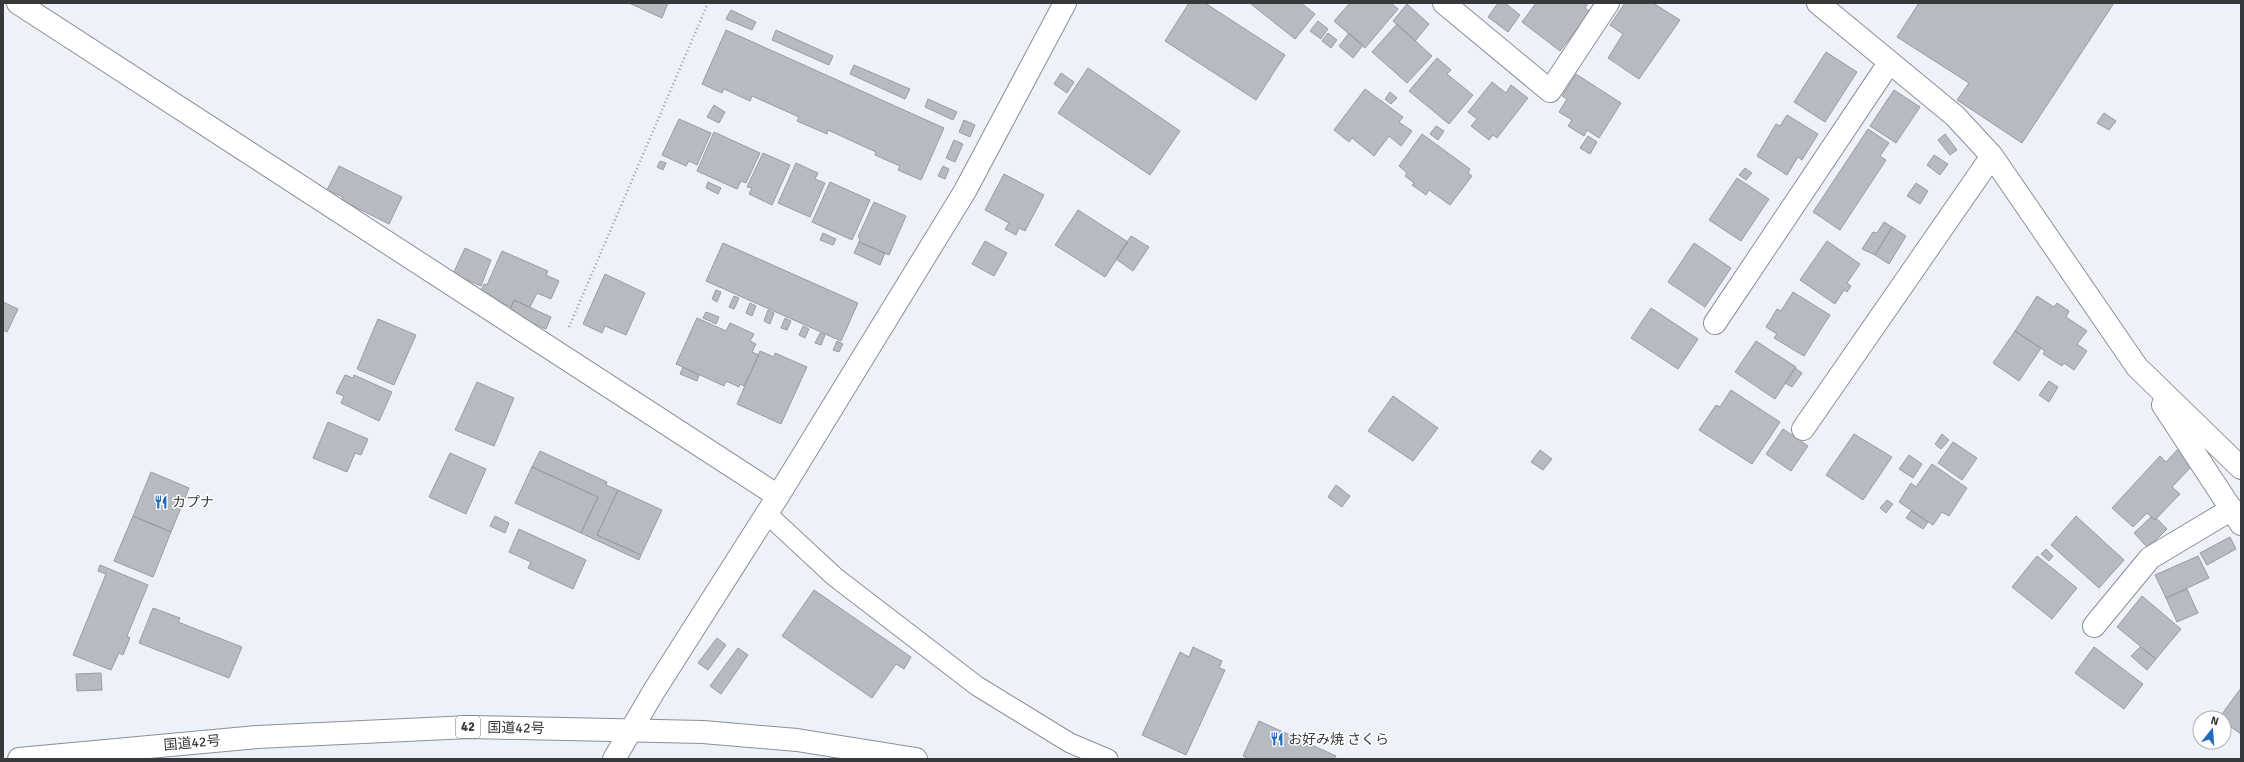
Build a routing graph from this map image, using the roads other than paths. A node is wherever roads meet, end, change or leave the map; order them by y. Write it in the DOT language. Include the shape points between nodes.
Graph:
graph roads {
  1 [pos="18,3"];
  2 [pos="1065,3"];
  3 [pos="1444,3"];
  4 [pos="1608,3"];
  5 [pos="1818,3"];
  6 [pos="1889,63"];
  7 [pos="1992,156"];
  8 [pos="1715,323"];
  9 [pos="2137,368"];
  10 [pos="1802,429"];
  11 [pos="2241,468"];
  12 [pos="778,496"];
  13 [pos="766,513"];
  14 [pos="2237,517"];
  15 [pos="2094,626"];
  16 [pos="631,730"];
  17 [pos="19,759"];
  18 [pos="614,759"];
  19 [pos="916,759"];
  20 [pos="1108,759"];
  1 -- 12 [label="main road"];
  2 -- 12 [label="main road" via="965,191"];
  3 -- 4 [label="main road" via="1550,91"];
  5 -- 6 [label="main road"];
  6 -- 7 [label="main road" via="1955,116"];
  6 -- 8 [label="main road"];
  7 -- 9 [label="main road"];
  7 -- 10 [label="main road"];
  9 -- 11 [label="main road"];
  9 -- 14 [label="main road"];
  12 -- 13 [label="main road"];
  13 -- 16 [label="main road"];
  13 -- 20 [label="lane" via="835,577 977,686 1070,743"];
  14 -- 15 [label="main road" via="2150,558"];
  16 -- 17 [label="main road, 国道42号 / 42" via="469,727 265,737"];
  16 -- 18 [label="main road"];
  16 -- 19 [label="main road, 国道42号 / 42" via="703,732 798,740"];
}
